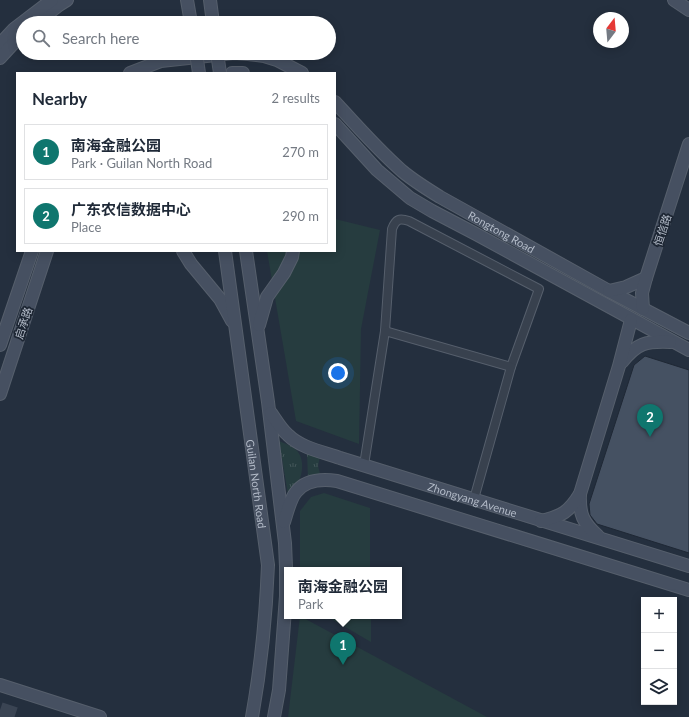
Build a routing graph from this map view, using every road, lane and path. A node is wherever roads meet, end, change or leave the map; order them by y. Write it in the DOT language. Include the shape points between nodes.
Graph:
graph roads {
  1 [pos="52,0"];
  2 [pos="67,0"];
  3 [pos="187,0"];
  4 [pos="210,0"];
  5 [pos="674,0"];
  6 [pos="689,10"];
  7 [pos="31,16"];
  8 [pos="45,16"];
  9 [pos="190,16"];
  10 [pos="212,16"];
  11 [pos="16,27"];
  12 [pos="16,41"];
  13 [pos="0,44"];
  14 [pos="0,58"];
  15 [pos="169,60"];
  16 [pos="197,60"];
  17 [pos="218,60"];
  18 [pos="278,60"];
  19 [pos="132,72"];
  20 [pos="199,72"];
  21 [pos="220,72"];
  22 [pos="300,72"];
  23 [pos="336,103"];
  24 [pos="336,125"];
  25 [pos="689,144"];
  26 [pos="32,252"];
  27 [pos="47,252"];
  28 [pos="184,252"];
  29 [pos="225,252"];
  30 [pos="246,252"];
  31 [pos="293,252"];
  32 [pos="646,278"];
  33 [pos="609,291"];
  34 [pos="642,309"];
  35 [pos="631,320"];
  36 [pos="236,330"];
  37 [pos="258,330"];
  38 [pos="385,331"];
  39 [pos="689,333"];
  40 [pos="1,338"];
  41 [pos="673,342"];
  42 [pos="16,344"];
  43 [pos="689,350"];
  44 [pos="619,366"];
  45 [pos="511,367"];
  46 [pos="0,394"];
  47 [pos="269,411"];
  48 [pos="364,465"];
  49 [pos="580,494"];
  50 [pos="474,499"];
  51 [pos="541,520"];
  52 [pos="283,525"];
  53 [pos="600,539"];
  54 [pos="689,566"];
  55 [pos="286,567"];
  56 [pos="689,590"];
  57 [pos="284,619"];
  58 [pos="0,685"];
  59 [pos="256,693"];
  60 [pos="100,717"];
  61 [pos="244,717"];
  62 [pos="252,717"];
  63 [pos="274,717"];
  1 -- 7 [label="main road"];
  2 -- 8 [label="main road"];
  3 -- 9 [label="main road"];
  4 -- 10 [label="main road"];
  5 -- 6 [label="main road"];
  11 -- 13 [label="main road"];
  12 -- 14 [label="main road"];
  15 -- 19 [label="main road"];
  16 -- 20 [label="main road, bridge"];
  17 -- 21 [label="main road, bridge"];
  18 -- 22 [label="main road"];
  23 -- 33 [label="main road, Rongtong Road" via="386,156 420,184"];
  24 -- 35 [label="main road, Rongtong Road" via="377,170 410,198"];
  25 -- 32 [label="main road, 恒信路"];
  26 -- 40 [label="main road, 启承路"];
  27 -- 42 [label="main road, 启承路"];
  28 -- 36 [label="main road" via="220,299"];
  29 -- 36 [label="main road, Guilan North Road"];
  30 -- 37 [label="main road, Guilan North Road"];
  31 -- 37 [label="main road" via="284,273 267,297"];
  32 -- 33 [label="main road"];
  32 -- 34 [label="main road, 恒信路" via="642,293"];
  33 -- 34 [label="main road, Rongtong Road"];
  34 -- 39 [label="main road, Rongtong Road"];
  35 -- 41 [label="main road, Rongtong Road"];
  35 -- 44 [label="main road"];
  36 -- 59 [label="main road, Guilan North Road" via="268,565 264,632"];
  37 -- 47 [label="main road, Guilan North Road"];
  38 -- 45 [label="street"];
  38 -- 45 [label="street" via="392,229 394,223 403,219 539,289"];
  38 -- 48 [label="street"];
  40 -- 42 [label="main road"];
  41 -- 43 [label="main road, Rongtong Road"];
  41 -- 44 [label="main road" via="640,345"];
  42 -- 46 [label="main road, 启承路"];
  44 -- 49 [label="main road"];
  45 -- 50 [label="street"];
  47 -- 48 [label="main road, Zhongyang Avenue" via="288,436 297,442"];
  47 -- 52 [label="main road, Guilan North Road"];
  48 -- 50 [label="main road, Zhongyang Avenue"];
  49 -- 51 [label="main road" via="566,512"];
  49 -- 53 [label="main road" via="580,512 584,521"];
  50 -- 51 [label="main road, Zhongyang Avenue"];
  51 -- 53 [label="main road, Zhongyang Avenue"];
  52 -- 55 [label="main road, Guilan North Road"];
  52 -- 56 [label="main road, Zhongyang Avenue" via="296,492 314,481 326,479"];
  53 -- 54 [label="main road, Zhongyang Avenue"];
  57 -- 63 [label="main road, Guilan North Road" via="279,690"];
  58 -- 60 [label="main road"];
  59 -- 61 [label="main road"];
  59 -- 62 [label="main road, Guilan North Road"];
}
